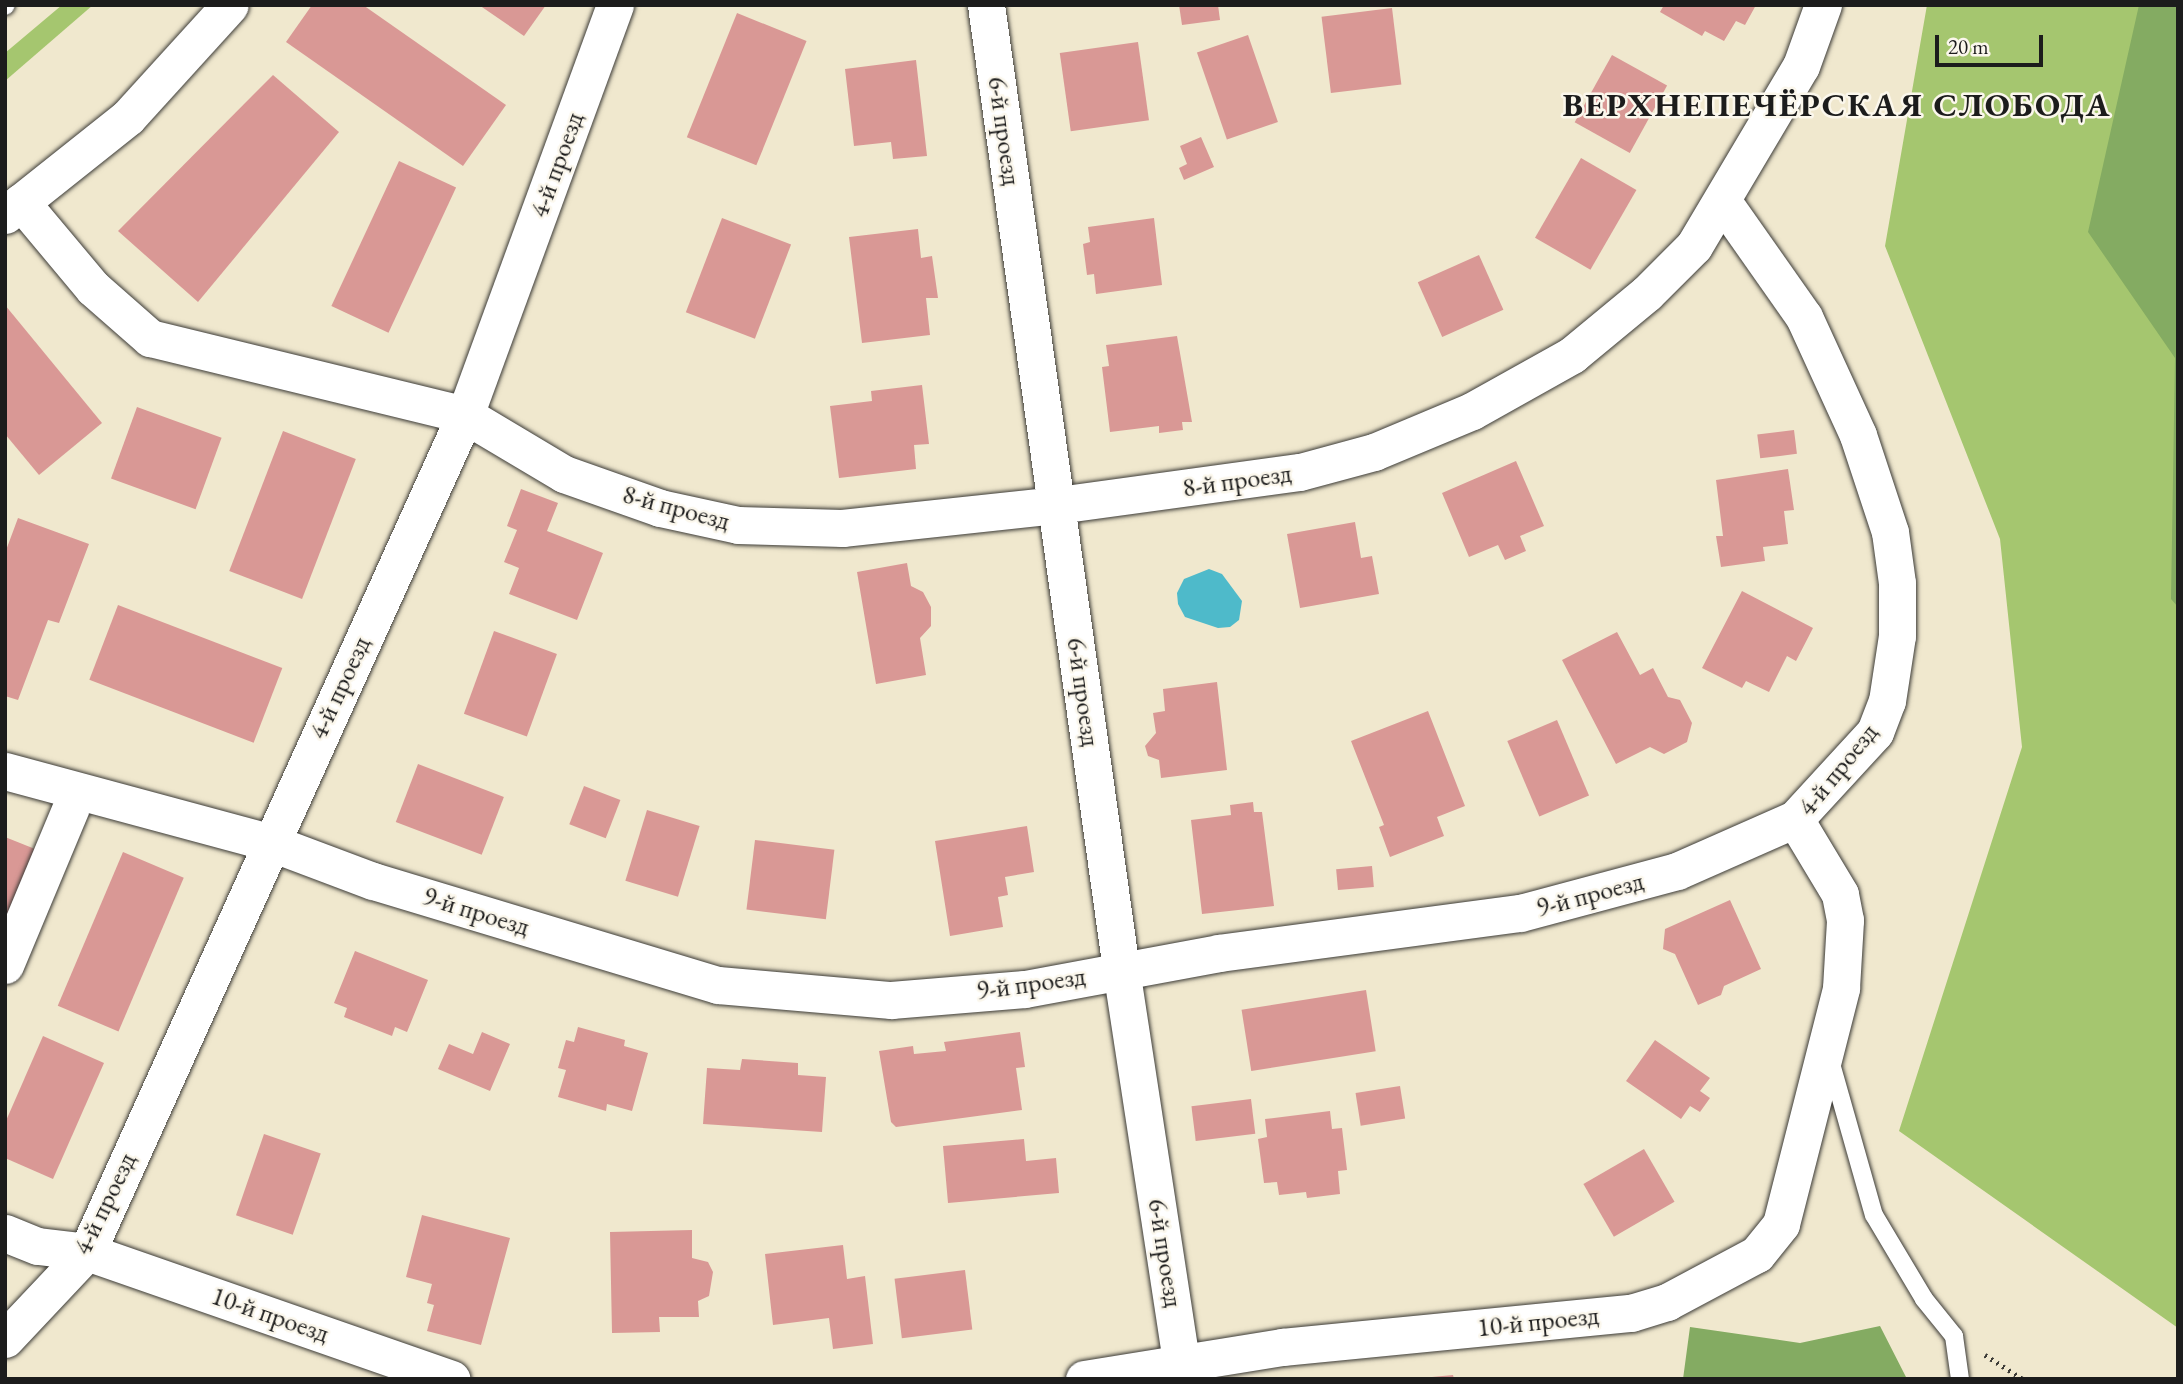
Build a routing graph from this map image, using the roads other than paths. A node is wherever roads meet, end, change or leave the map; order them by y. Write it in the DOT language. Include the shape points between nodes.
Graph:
graph roads {
  1 [pos="230,5"];
  2 [pos="615,5"];
  3 [pos="986,5"];
  4 [pos="1823,5"];
  5 [pos="1724,203"];
  6 [pos="13,209"];
  7 [pos="466,415"];
  8 [pos="1058,505"];
  9 [pos="5,771"];
  10 [pos="71,807"];
  11 [pos="1795,819"];
  12 [pos="270,842"];
  13 [pos="5,965"];
  14 [pos="1121,969"];
  15 [pos="1826,1043"];
  16 [pos="5,1233"];
  17 [pos="87,1252"];
  18 [pos="5,1339"];
  19 [pos="1183,1371"];
  20 [pos="452,1379"];
  21 [pos="1084,1379"];
  22 [pos="1960,1379"];
  1 -- 6 [label="street" via="128,117"];
  2 -- 7 [label="street, 4-й проезд"];
  3 -- 8 [label="street, 6-й проезд"];
  4 -- 5 [label="street, 8-й проезд" via="1801,66"];
  5 -- 8 [label="street, 8-й проезд" via="1694,246 1604,329 1572,355 1472,411 1374,452 1300,472"];
  5 -- 11 [label="street, 4-й проезд" via="1804,317 1858,435 1890,532 1897,583 1897,636 1887,701 1875,732"];
  6 -- 7 [label="street, 8-й проезд" via="150,338"];
  7 -- 8 [label="street, 8-й проезд" via="564,474 660,508 738,525 842,528"];
  7 -- 12 [label="street, 4-й проезд"];
  8 -- 14 [label="street, 6-й проезд"];
  9 -- 12 [label="street, 9-й проезд"];
  10 -- 13 [label="street"];
  11 -- 14 [label="street, 9-й проезд" via="1677,871 1520,913"];
  11 -- 15 [label="street, 4-й проезд" via="1840,894 1845,920 1841,988"];
  12 -- 14 [label="street, 9-й проезд" via="373,881 718,985 891,1000 1025,989"];
  12 -- 17 [label="street, 4-й проезд"];
  14 -- 19 [label="street, 6-й проезд"];
  15 -- 19 [label="street, 10-й проезд" via="1782,1224 1757,1254 1667,1302 1631,1313 1282,1347"];
  15 -- 22 [label="lane" via="1874,1215 1924,1299 1954,1336"];
  16 -- 17 [label="street, 10-й проезд" via="38,1246"];
  17 -- 18 [label="street, 4-й проезд"];
  17 -- 20 [label="street, 10-й проезд"];
  19 -- 21 [label="street, 10-й проезд"];
}
